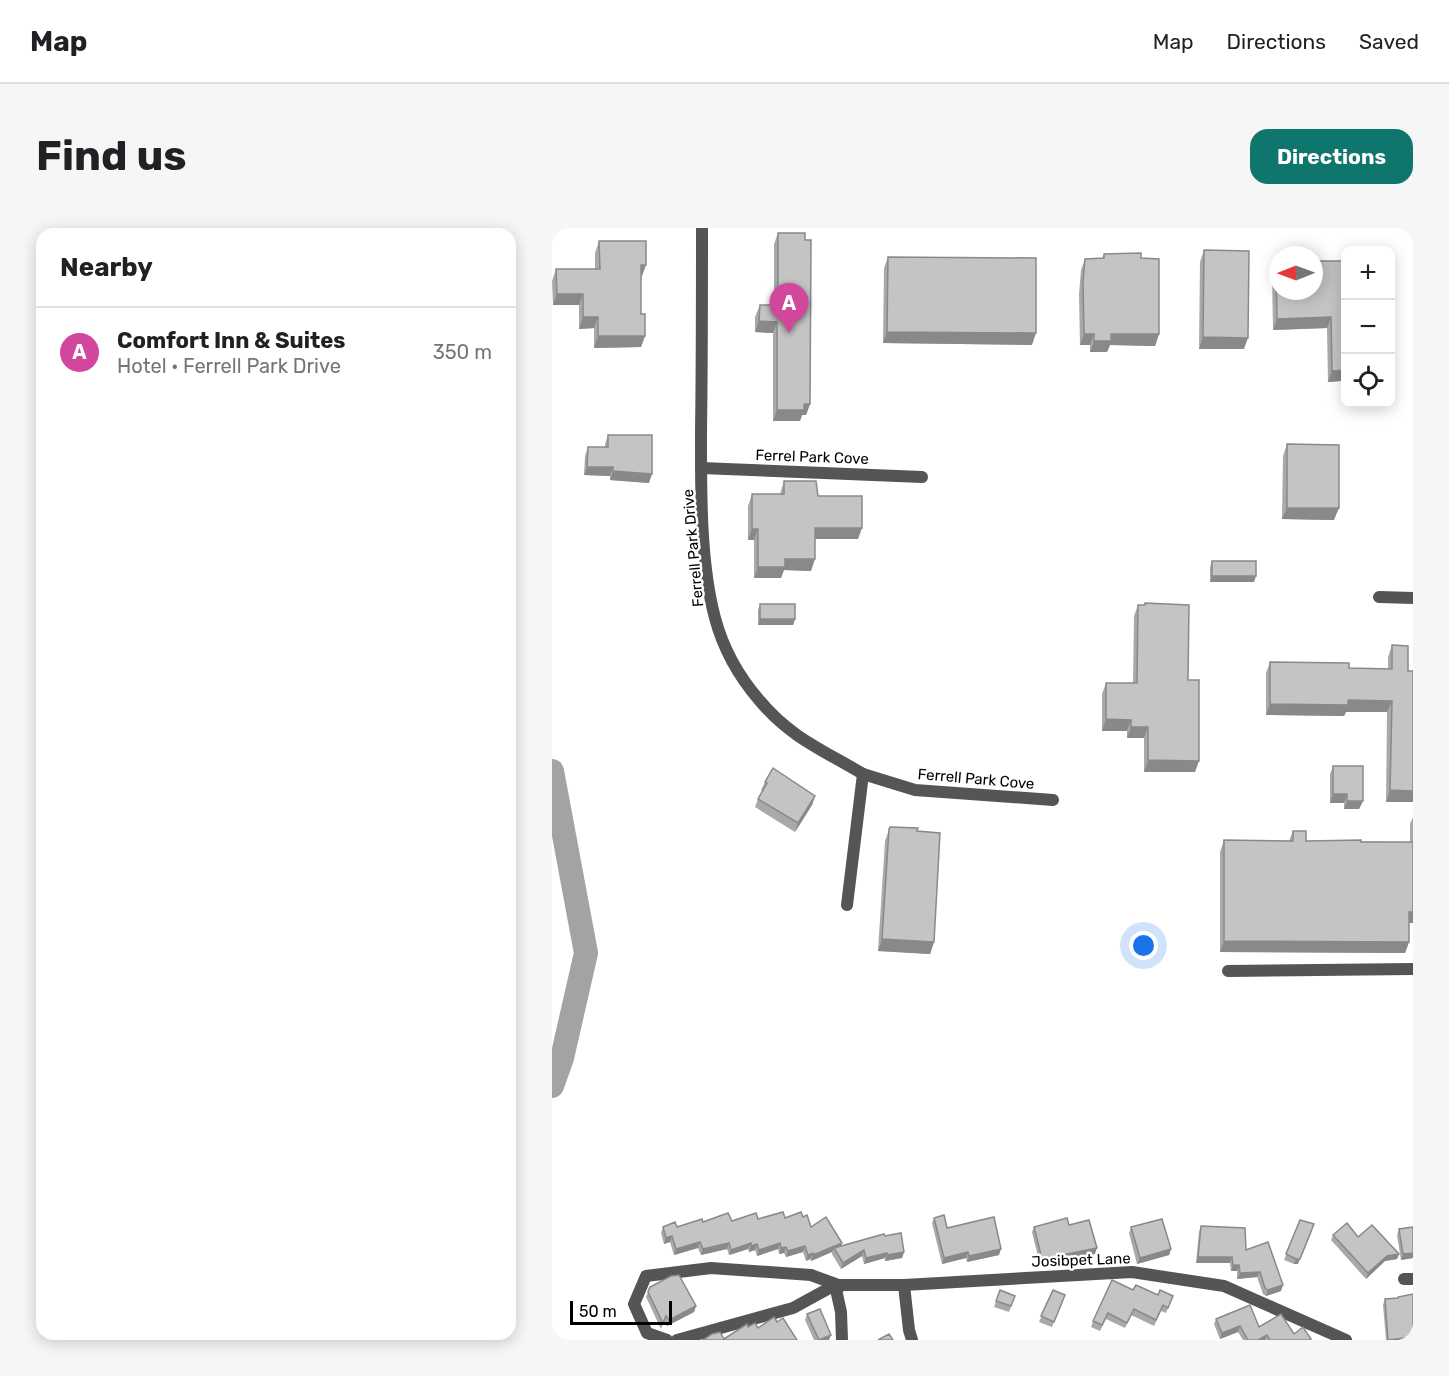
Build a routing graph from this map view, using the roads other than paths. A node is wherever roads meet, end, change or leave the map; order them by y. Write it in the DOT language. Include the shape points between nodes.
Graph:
graph roads {
  1 [pos="702,228"];
  2 [pos="701,468"];
  3 [pos="922,477"];
  4 [pos="1379,597"];
  5 [pos="1413,598"];
  6 [pos="863,774"];
  7 [pos="1053,800"];
  8 [pos="847,905"];
  9 [pos="1413,969"];
  10 [pos="1228,971"];
  11 [pos="904,1285"];
  12 [pos="839,1286"];
  13 [pos="668,1340"];
  14 [pos="677,1340"];
  15 [pos="842,1340"];
  16 [pos="912,1340"];
  17 [pos="1346,1340"];
  1 -- 2 [label="street, Ferrell Park Drive"];
  2 -- 3 [label="street, Ferrel Park Cove"];
  2 -- 6 [label="street, Ferrell Park Drive" via="708,588 715,620 738,672 785,726 810,745"];
  4 -- 5 [label="street"];
  6 -- 7 [label="street, Ferrell Park Cove" via="915,790"];
  6 -- 8 [label="street"];
  9 -- 10 [label="street"];
  11 -- 12 [label="street, Josibpet Lane"];
  11 -- 16 [label="street"];
  11 -- 17 [label="street, Josibpet Lane" via="1131,1272 1224,1286"];
  12 -- 13 [label="street" via="811,1275 711,1268 646,1276 634,1304 646,1333"];
  12 -- 14 [label="street" via="793,1308"];
  12 -- 15 [label="street"];
}
